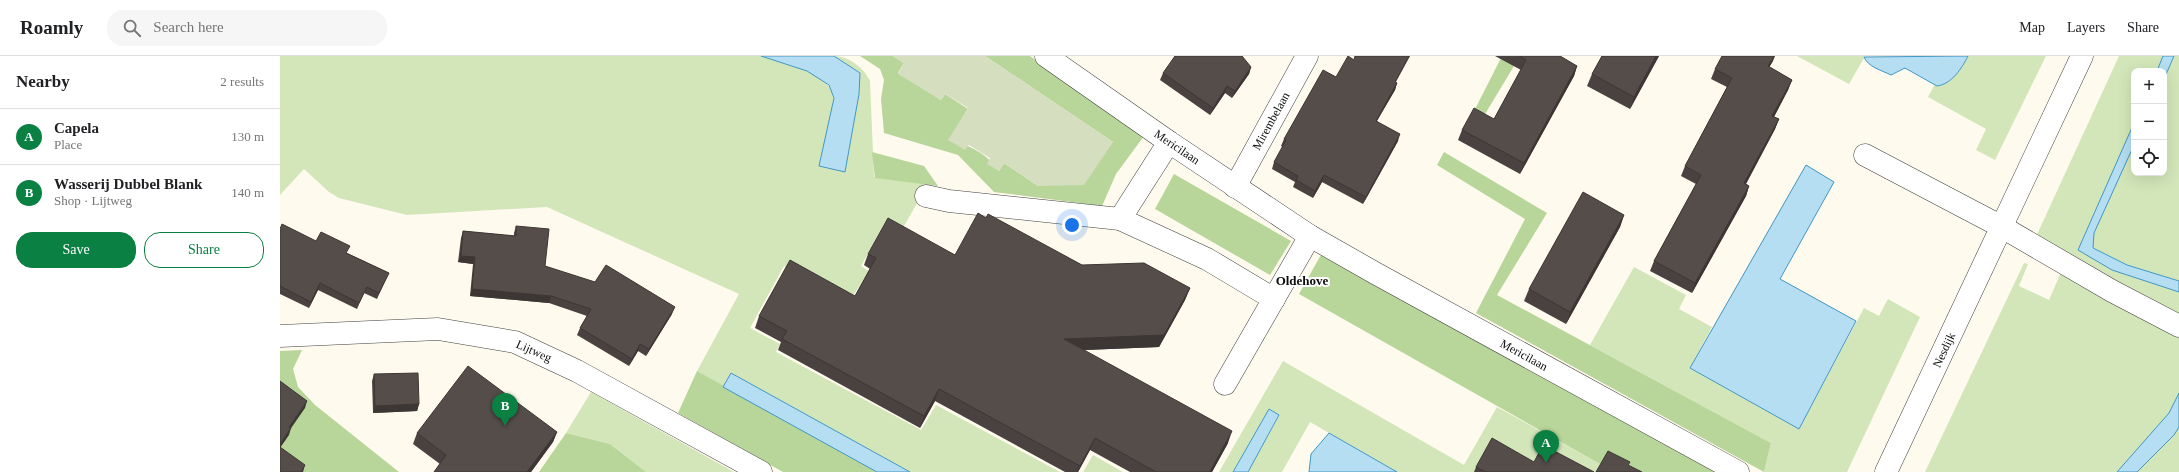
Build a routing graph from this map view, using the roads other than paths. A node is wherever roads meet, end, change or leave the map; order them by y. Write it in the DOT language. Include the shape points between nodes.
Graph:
graph roads {
  1 [pos="1046,56"];
  2 [pos="1307,56"];
  3 [pos="2082,56"];
  4 [pos="1169,142"];
  5 [pos="1865,154"];
  6 [pos="1235,187"];
  7 [pos="926,196"];
  8 [pos="1120,219"];
  9 [pos="2002,227"];
  10 [pos="1310,236"];
  11 [pos="1274,299"];
  12 [pos="2179,326"];
  13 [pos="280,336"];
  14 [pos="1225,384"];
  15 [pos="761,472"];
  16 [pos="1738,472"];
  17 [pos="1886,472"];
  1 -- 4 [label="street, Mericilaan"];
  2 -- 6 [label="street, Mirembelaan"];
  3 -- 9 [label="street, Nesdijk"];
  4 -- 6 [label="street, Mericilaan"];
  4 -- 8 [label="street"];
  5 -- 9 [label="street"];
  6 -- 10 [label="street, Mericilaan"];
  7 -- 8 [label="street" via="949,202"];
  8 -- 11 [label="street" via="1207,259"];
  9 -- 12 [label="street" via="2112,291"];
  9 -- 17 [label="street, Nesdijk"];
  10 -- 11 [label="street"];
  10 -- 16 [label="street, Mericilaan"];
  11 -- 14 [label="street"];
  13 -- 15 [label="street, Lijtweg" via="438,329 515,342 564,364"];
}
